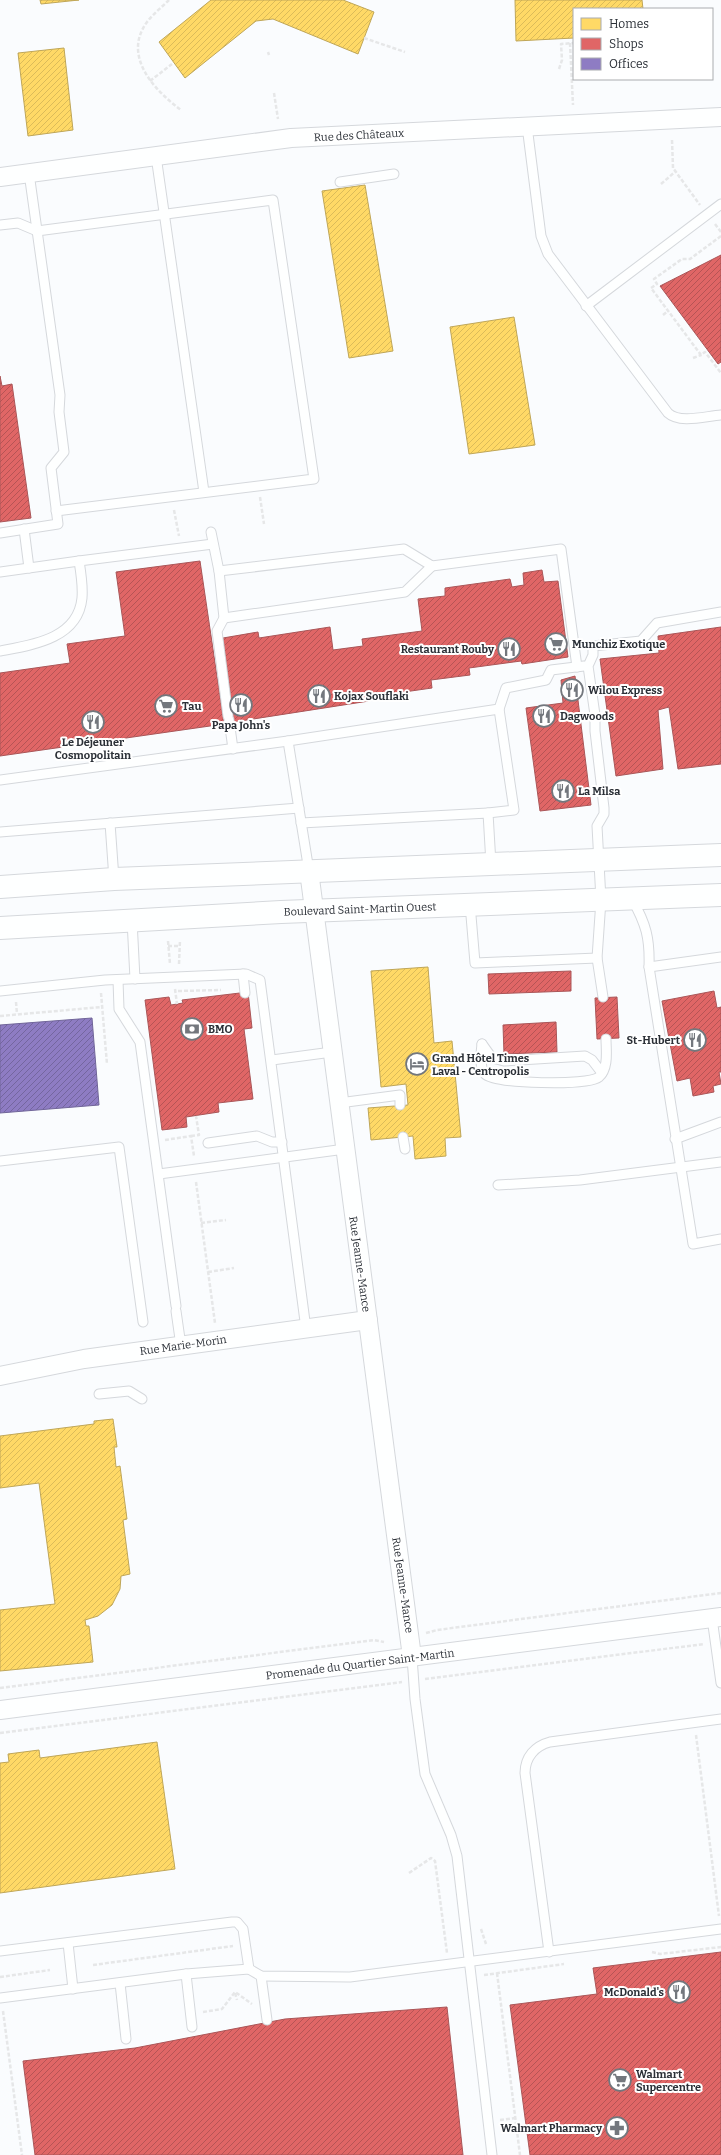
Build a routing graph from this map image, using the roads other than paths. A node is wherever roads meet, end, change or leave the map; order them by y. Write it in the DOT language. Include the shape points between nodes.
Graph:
graph roads {
  1 [pos="721,118"];
  2 [pos="527,126"];
  3 [pos="156,156"];
  4 [pos="29,173"];
  5 [pos="394,174"];
  6 [pos="0,177"];
  7 [pos="340,182"];
  8 [pos="721,204"];
  9 [pos="163,214"];
  10 [pos="0,225"];
  11 [pos="37,231"];
  12 [pos="586,306"];
  13 [pos="721,415"];
  14 [pos="204,492"];
  15 [pos="56,511"];
  16 [pos="24,529"];
  17 [pos="211,532"];
  18 [pos="0,533"];
  19 [pos="213,544"];
  20 [pos="79,561"];
  21 [pos="432,566"];
  22 [pos="29,568"];
  23 [pos="219,571"];
  24 [pos="0,572"];
  25 [pos="721,612"];
  26 [pos="224,618"];
  27 [pos="0,651"];
  28 [pos="588,666"];
  29 [pos="577,667"];
  30 [pos="499,709"];
  31 [pos="288,742"];
  32 [pos="233,749"];
  33 [pos="0,780"];
  34 [pos="299,808"];
  35 [pos="488,813"];
  36 [pos="301,822"];
  37 [pos="110,823"];
  38 [pos="0,832"];
  39 [pos="721,855"];
  40 [pos="598,860"];
  41 [pos="491,864"];
  42 [pos="309,872"];
  43 [pos="114,880"];
  44 [pos="0,887"];
  45 [pos="721,895"];
  46 [pos="632,899"];
  47 [pos="601,900"];
  48 [pos="470,904"];
  49 [pos="314,911"];
  50 [pos="132,919"];
  51 [pos="0,928"];
  52 [pos="721,957"];
  53 [pos="597,958"];
  54 [pos="648,967"];
  55 [pos="243,974"];
  56 [pos="136,979"];
  57 [pos="118,980"];
  58 [pos="0,991"];
  59 [pos="245,993"];
  60 [pos="603,997"];
  61 [pos="606,1039"];
  62 [pos="332,1052"];
  63 [pos="272,1060"];
  64 [pos="602,1073"];
  65 [pos="338,1103"];
  66 [pos="400,1105"];
  67 [pos="721,1122"];
  68 [pos="403,1137"];
  69 [pos="675,1139"];
  70 [pos="282,1142"];
  71 [pos="208,1143"];
  72 [pos="405,1148"];
  73 [pos="345,1149"];
  74 [pos="284,1158"];
  75 [pos="0,1161"];
  76 [pos="721,1162"];
  77 [pos="680,1167"];
  78 [pos="158,1174"];
  79 [pos="498,1185"];
  80 [pos="721,1240"];
  81 [pos="368,1320"];
  82 [pos="143,1322"];
  83 [pos="306,1329"];
  84 [pos="181,1346"];
  85 [pos="0,1376"];
  86 [pos="99,1394"];
  87 [pos="142,1399"];
  88 [pos="717,1618"];
  89 [pos="412,1657"];
  90 [pos="721,1680"];
  91 [pos="0,1710"];
  92 [pos="721,1719"];
  93 [pos="721,1929"];
  94 [pos="68,1943"];
  95 [pos="0,1951"];
  96 [pos="549,1952"];
  97 [pos="468,1962"];
  98 [pos="249,1969"];
  99 [pos="186,1974"];
  100 [pos="261,1976"];
  101 [pos="120,1983"];
  102 [pos="73,1988"];
  103 [pos="0,1998"];
  104 [pos="267,2020"];
  105 [pos="192,2027"];
  106 [pos="126,2039"];
  107 [pos="492,2155"];
  1 -- 2 [label="street, Rue des Châteaux"];
  2 -- 3 [label="street, Rue des Châteaux" via="291,138"];
  2 -- 12 [label="lane" via="543,245"];
  3 -- 4 [label="street, Rue des Châteaux"];
  3 -- 9 [label="lane"];
  4 -- 6 [label="street, Rue des Châteaux"];
  4 -- 11 [label="lane"];
  5 -- 7 [label="lane"];
  8 -- 12 [label="lane"];
  9 -- 11 [label="lane"];
  9 -- 14 [label="lane"];
  9 -- 14 [label="lane" via="273,200 314,479"];
  10 -- 11 [label="lane" via="18,223"];
  11 -- 15 [label="lane" via="60,395 59,412 64,452 51,468"];
  12 -- 13 [label="lane" via="671,416 681,418"];
  14 -- 15 [label="lane"];
  15 -- 16 [label="lane" via="58,524"];
  16 -- 18 [label="lane"];
  16 -- 22 [label="lane"];
  17 -- 19 [label="lane"];
  19 -- 20 [label="lane"];
  19 -- 23 [label="lane"];
  20 -- 22 [label="lane"];
  20 -- 27 [label="lane" via="82,599 71,623 48,641"];
  21 -- 23 [label="lane" via="404,549"];
  21 -- 26 [label="lane" via="406,592"];
  21 -- 29 [label="lane" via="561,549"];
  22 -- 24 [label="lane"];
  23 -- 26 [label="lane"];
  25 -- 28 [label="lane" via="657,623 641,641 593,646 594,655"];
  26 -- 32 [label="lane" via="217,631"];
  28 -- 29 [label="lane"];
  28 -- 40 [label="lane" via="604,808 604,814 597,826"];
  29 -- 30 [label="lane" via="551,670 546,680 506,688"];
  30 -- 31 [label="lane"];
  30 -- 35 [label="lane" via="514,810"];
  31 -- 32 [label="lane"];
  31 -- 34 [label="lane"];
  32 -- 33 [label="lane"];
  34 -- 36 [label="lane"];
  34 -- 37 [label="lane"];
  35 -- 36 [label="lane"];
  35 -- 41 [label="lane"];
  36 -- 42 [label="lane"];
  37 -- 38 [label="lane"];
  37 -- 43 [label="lane"];
  39 -- 40 [label="main road"];
  40 -- 41 [label="main road"];
  40 -- 47 [label="lane"];
  41 -- 42 [label="main road"];
  42 -- 43 [label="main road"];
  42 -- 49 [label="street, Rue Jeanne-Mance"];
  43 -- 44 [label="main road"];
  45 -- 46 [label="main road, Boulevard Saint-Martin Ouest"];
  46 -- 47 [label="main road, Boulevard Saint-Martin Ouest"];
  46 -- 54 [label="lane" via="645,922"];
  47 -- 48 [label="main road, Boulevard Saint-Martin Ouest"];
  47 -- 53 [label="lane"];
  48 -- 49 [label="main road, Boulevard Saint-Martin Ouest"];
  48 -- 53 [label="lane" via="475,963"];
  49 -- 50 [label="main road, Boulevard Saint-Martin Ouest"];
  49 -- 62 [label="street, Rue Jeanne-Mance"];
  50 -- 51 [label="main road, Boulevard Saint-Martin Ouest"];
  50 -- 56 [label="lane"];
  52 -- 54 [label="lane"];
  53 -- 60 [label="lane"];
  54 -- 69 [label="lane"];
  55 -- 56 [label="lane"];
  55 -- 59 [label="lane"];
  55 -- 63 [label="lane" via="257,977 261,982"];
  56 -- 57 [label="lane"];
  57 -- 58 [label="lane"];
  57 -- 78 [label="lane" via="120,1009 140,1042"];
  61 -- 64 [label="lane" via="606,1058"];
  62 -- 63 [label="lane"];
  62 -- 65 [label="street, Rue Jeanne-Mance"];
  63 -- 70 [label="lane"];
  64 -- 64 [label="lane" via="589,1081 545,1083 494,1078 484,1073 482,1044 492,1058 504,1060 578,1055 588,1058"];
  65 -- 66 [label="lane" via="400,1095"];
  65 -- 73 [label="street, Rue Jeanne-Mance"];
  67 -- 69 [label="lane"];
  68 -- 72 [label="lane"];
  69 -- 77 [label="lane"];
  70 -- 71 [label="lane" via="272,1142 257,1136"];
  70 -- 74 [label="lane"];
  73 -- 74 [label="lane"];
  73 -- 81 [label="street, Rue Jeanne-Mance"];
  74 -- 78 [label="lane"];
  74 -- 83 [label="lane"];
  75 -- 82 [label="lane" via="119,1147"];
  76 -- 77 [label="lane"];
  77 -- 79 [label="lane" via="580,1180"];
  77 -- 80 [label="lane" via="693,1244"];
  78 -- 84 [label="lane"];
  81 -- 83 [label="street, Rue Marie-Morin"];
  81 -- 89 [label="street, Rue Jeanne-Mance"];
  83 -- 84 [label="street, Rue Marie-Morin"];
  84 -- 85 [label="street, Rue Marie-Morin" via="84,1359"];
  86 -- 87 [label="lane" via="129,1391"];
  88 -- 89 [label="street, Promenade du Quartier Saint-Martin"];
  88 -- 90 [label="lane"];
  89 -- 91 [label="street, Promenade du Quartier Saint-Martin"];
  89 -- 97 [label="lane" via="425,1774 454,1844 467,1931"];
  92 -- 96 [label="lane" via="550,1742 532,1752 526,1763 525,1773"];
  93 -- 96 [label="lane"];
  94 -- 95 [label="lane"];
  94 -- 98 [label="lane" via="237,1922 243,1929"];
  94 -- 102 [label="lane"];
  96 -- 97 [label="lane"];
  97 -- 100 [label="lane" via="335,1978"];
  97 -- 107 [label="lane"];
  98 -- 99 [label="lane"];
  98 -- 100 [label="lane"];
  99 -- 101 [label="lane"];
  99 -- 105 [label="lane"];
  100 -- 104 [label="lane"];
  101 -- 102 [label="lane"];
  101 -- 106 [label="lane"];
  102 -- 103 [label="lane"];
}
